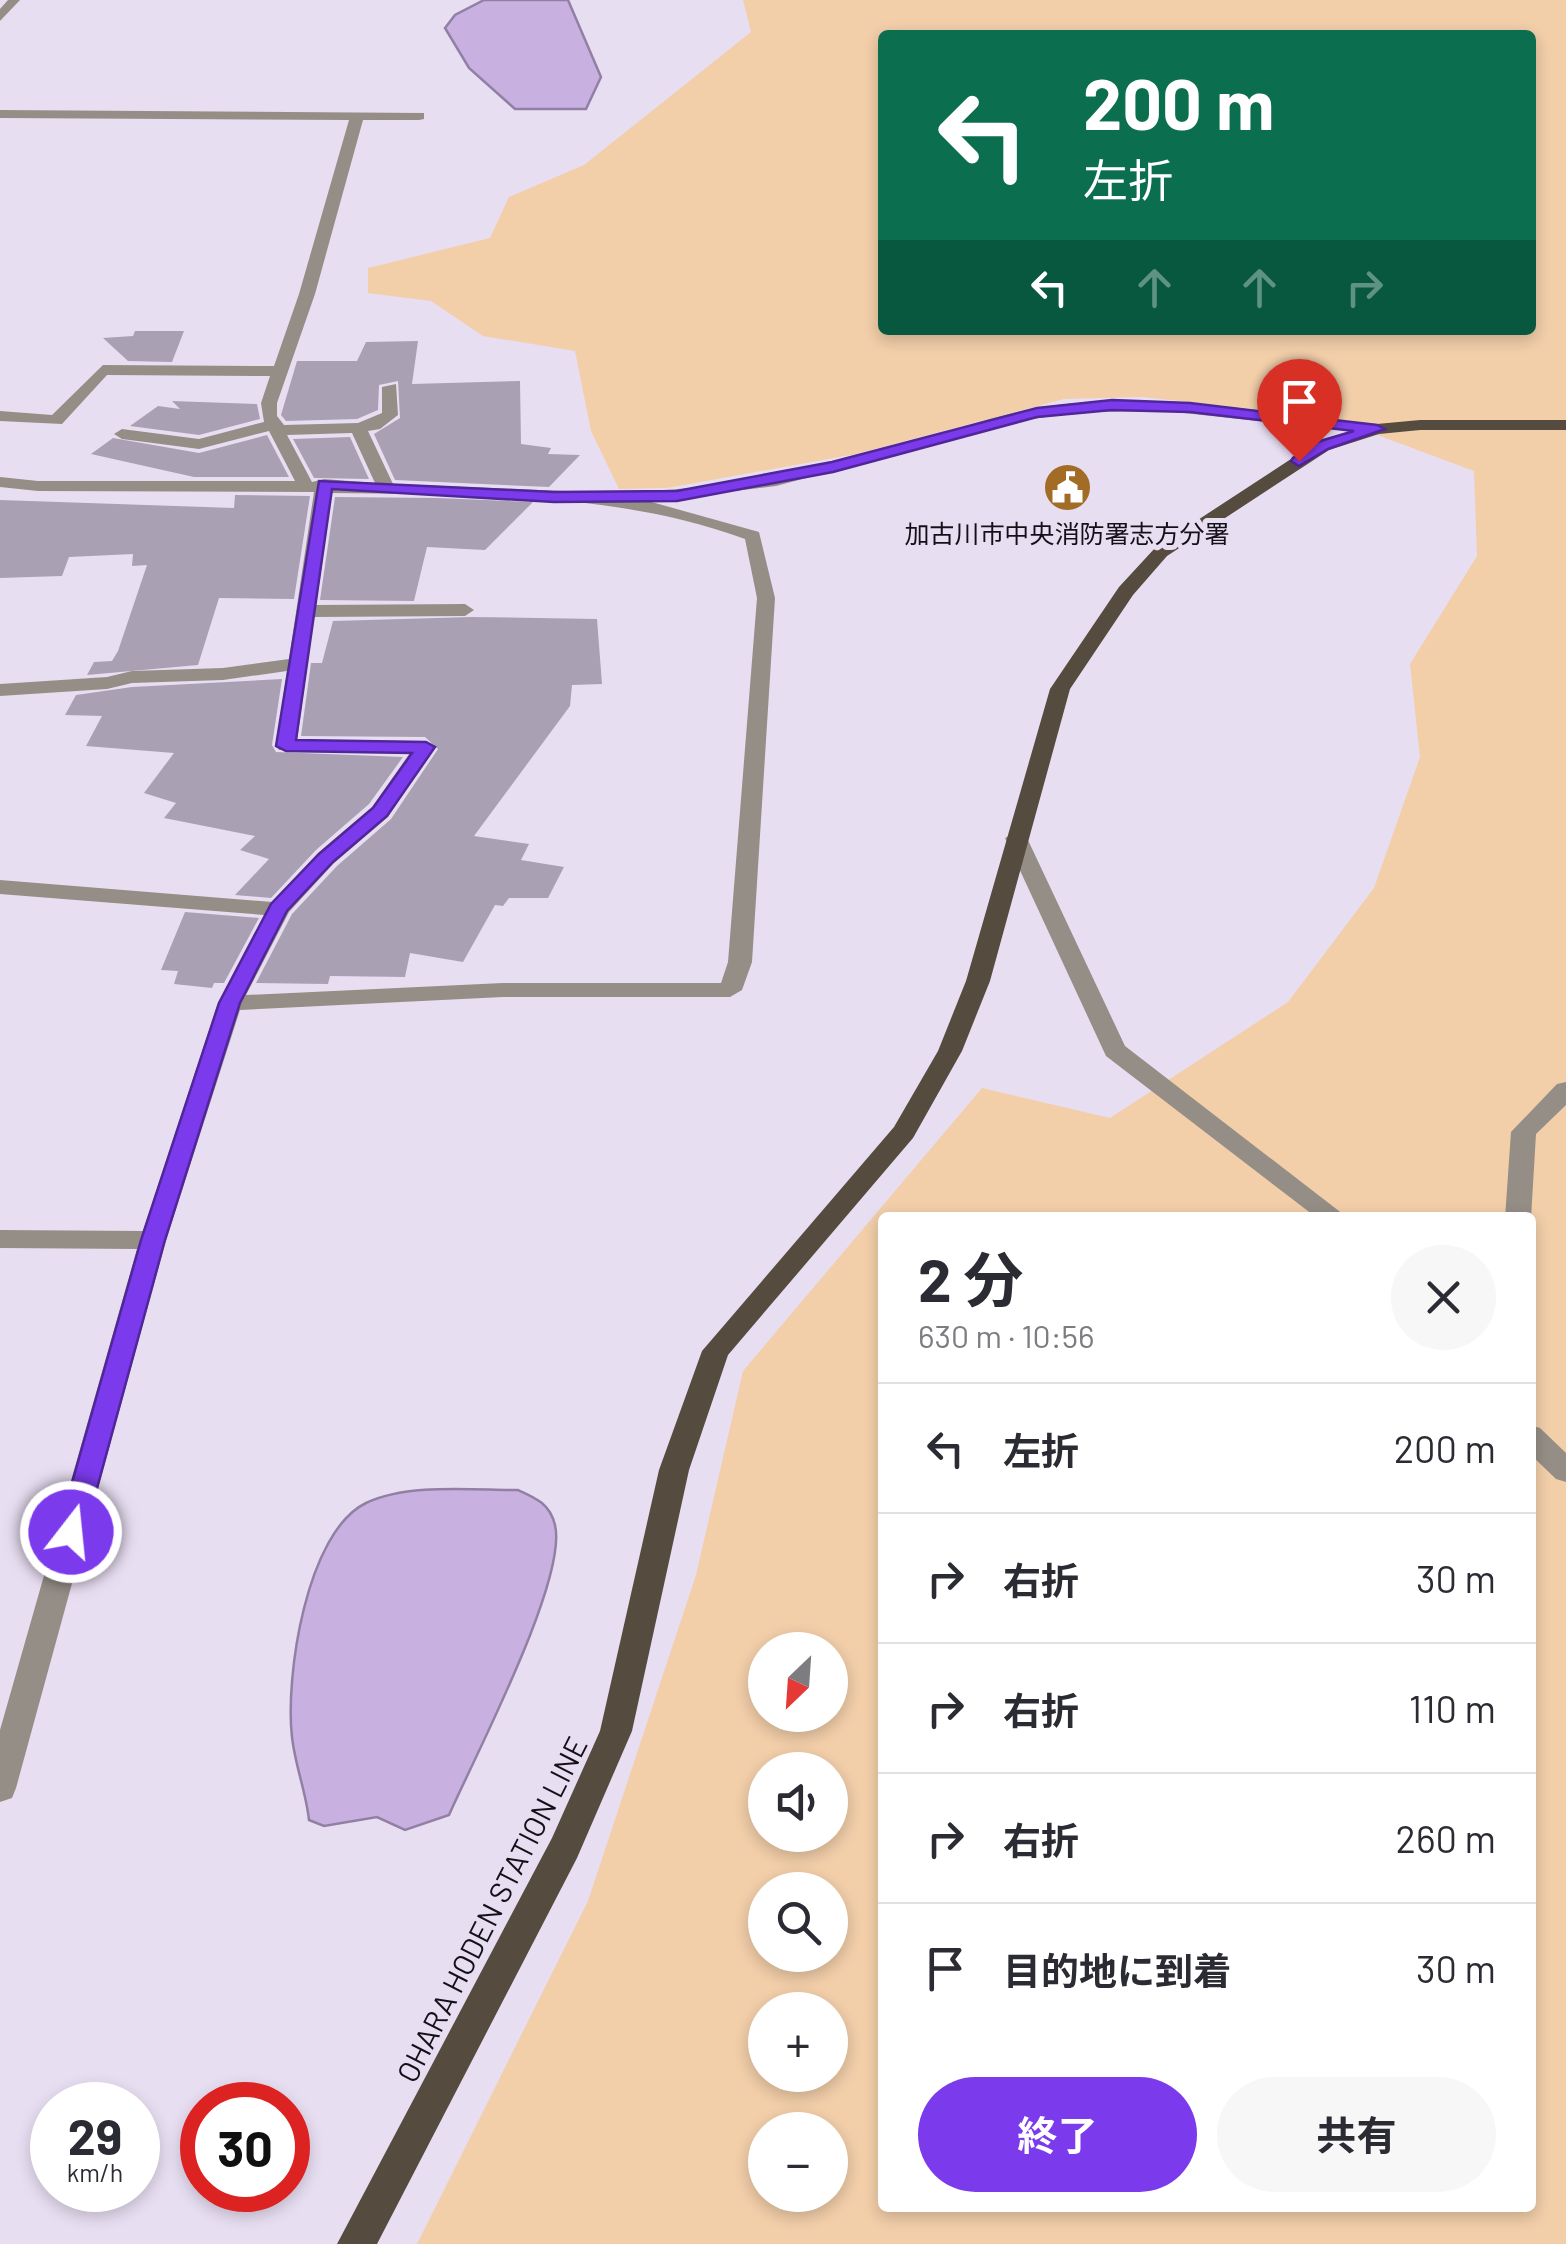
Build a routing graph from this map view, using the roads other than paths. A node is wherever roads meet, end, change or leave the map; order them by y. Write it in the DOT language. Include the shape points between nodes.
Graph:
graph roads {
  1 [pos="14,0"];
  2 [pos="0,17"];
  3 [pos="0,114"];
  4 [pos="357,116"];
  5 [pos="419,116"];
  6 [pos="280,371"];
  7 [pos="390,387"];
  8 [pos="0,416"];
  9 [pos="1566,425"];
  10 [pos="278,427"];
  11 [pos="358,428"];
  12 [pos="1377,429"];
  13 [pos="122,434"];
  14 [pos="0,482"];
  15 [pos="315,484"];
  16 [pos="386,488"];
  17 [pos="554,497"];
  18 [pos="466,610"];
  19 [pos="304,611"];
  20 [pos="299,663"];
  21 [pos="0,690"];
  22 [pos="1016,838"];
  23 [pos="0,887"];
  24 [pos="278,908"];
  25 [pos="230,1003"];
  26 [pos="1566,1090"];
  27 [pos="1327,1212"];
  28 [pos="1518,1212"];
  29 [pos="0,1239"];
  30 [pos="153,1240"];
  31 [pos="1536,1442"];
  32 [pos="1566,1471"];
  33 [pos="0,1788"];
  34 [pos="356,2244"];
  1 -- 2 [label="street"];
  3 -- 4 [label="street"];
  4 -- 5 [label="street"];
  4 -- 6 [label="street"];
  6 -- 8 [label="street" via="102,370 56,420"];
  6 -- 10 [label="street" via="268,404"];
  7 -- 11 [label="street" via="390,414"];
  9 -- 12 [label="main road, OHARA HODEN STATION LINE"];
  10 -- 11 [label="street"];
  10 -- 13 [label="street" via="199,444"];
  10 -- 15 [label="street"];
  11 -- 16 [label="street"];
  12 -- 17 [label="street" via="1112,405 1037,413 833,467 677,496"];
  12 -- 22 [label="main road, OHARA HODEN STATION LINE" via="1323,446 1161,552 1126,591 1060,690"];
  14 -- 15 [label="street"];
  15 -- 16 [label="street"];
  15 -- 19 [label="street"];
  16 -- 17 [label="street"];
  17 -- 25 [label="street" via="632,504 720,522 753,536 766,598 740,962 730,990 503,990"];
  18 -- 19 [label="street"];
  19 -- 20 [label="street"];
  20 -- 21 [label="street"];
  20 -- 24 [label="street" via="286,746 426,747 380,812"];
  22 -- 27 [label="street" via="1115,1050"];
  22 -- 34 [label="main road, OHARA HODEN STATION LINE" via="978,980 950,1051 904,1132 716,1351 674,1470 616,1732 565,1847"];
  23 -- 24 [label="street"];
  24 -- 25 [label="street"];
  25 -- 30 [label="street"];
  26 -- 28 [label="street" via="1524,1132"];
  29 -- 30 [label="street"];
  30 -- 33 [label="street"];
  31 -- 32 [label="street"];
}
